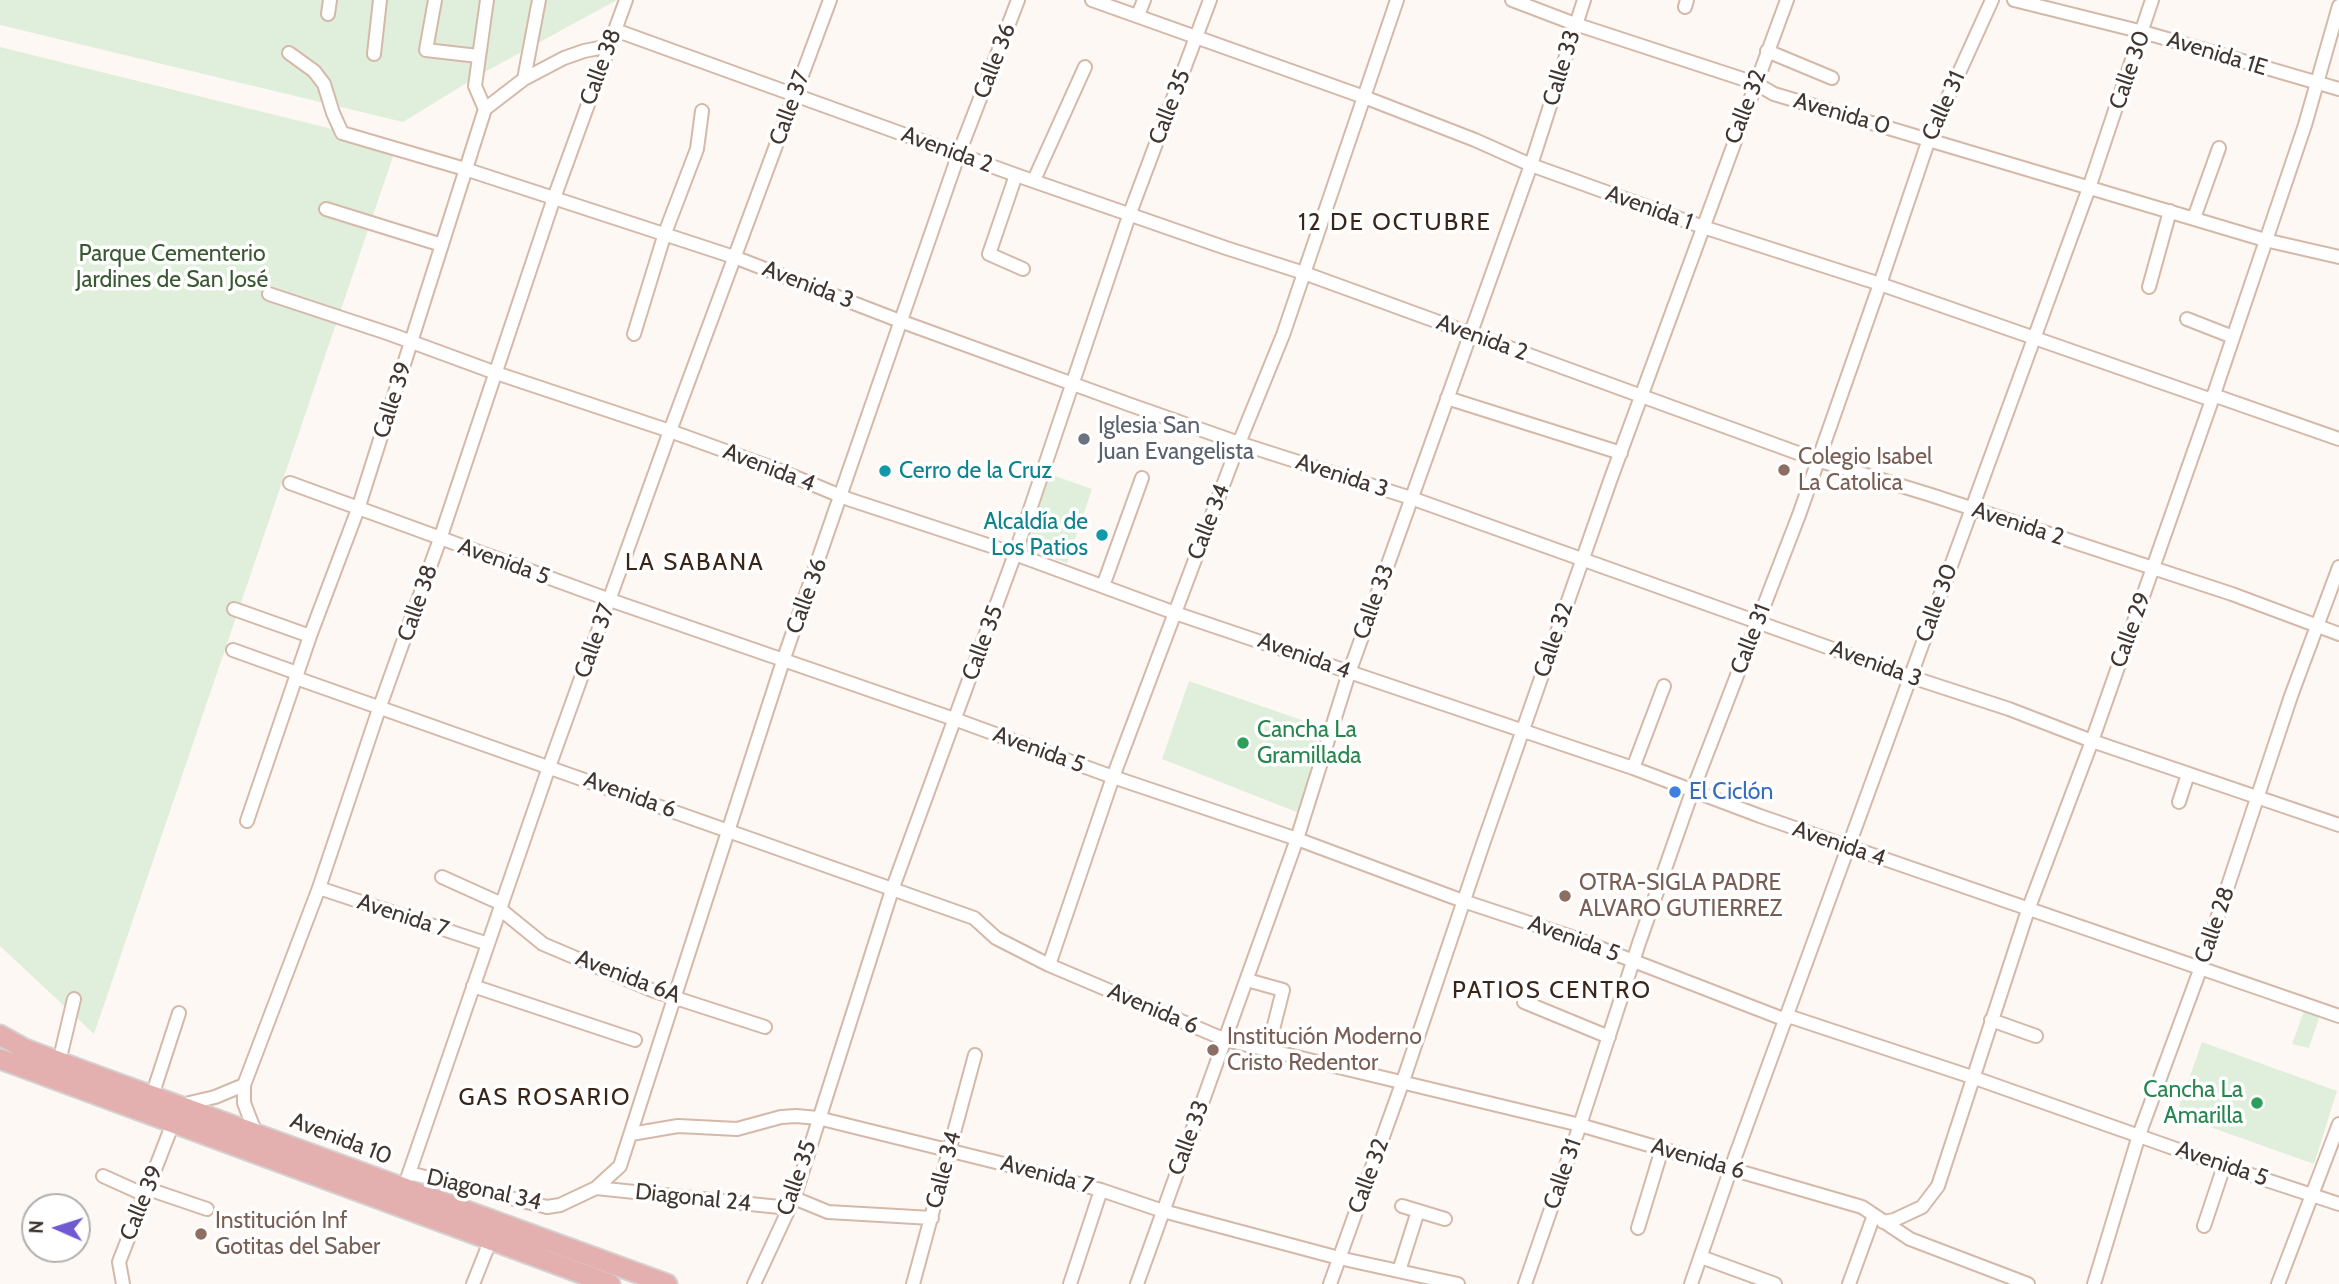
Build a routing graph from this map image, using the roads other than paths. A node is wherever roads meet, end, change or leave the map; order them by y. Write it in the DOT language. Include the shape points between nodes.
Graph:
graph roads {
  1 [pos="330,0"];
  2 [pos="380,0"];
  3 [pos="435,0"];
  4 [pos="488,0"];
  5 [pos="540,0"];
  6 [pos="626,0"];
  7 [pos="830,0"];
  8 [pos="1018,0"];
  9 [pos="1091,0"];
  10 [pos="1144,0"];
  11 [pos="1210,0"];
  12 [pos="1397,0"];
  13 [pos="1512,0"];
  14 [pos="1584,0"];
  15 [pos="1787,0"];
  16 [pos="1992,0"];
  17 [pos="2014,0"];
  18 [pos="2152,0"];
  19 [pos="2339,6"];
  20 [pos="328,14"];
  21 [pos="1138,15"];
  22 [pos="1576,24"];
  23 [pos="615,30"];
  24 [pos="2143,32"];
  25 [pos="1196,38"];
  26 [pos="609,46"];
  27 [pos="1767,51"];
  28 [pos="289,53"];
  29 [pos="374,54"];
  30 [pos="478,56"];
  31 [pos="1085,66"];
  32 [pos="1832,78"];
  33 [pos="524,79"];
  34 [pos="1755,83"];
  35 [pos="2317,83"];
  36 [pos="2339,89"];
  37 [pos="794,96"];
  38 [pos="1364,97"];
  39 [pos="485,109"];
  40 [pos="702,111"];
  41 [pos="1929,139"];
  42 [pos="2219,148"];
  43 [pos="959,153"];
  44 [pos="1531,165"];
  45 [pos="465,169"];
  46 [pos="1016,176"];
  47 [pos="1034,180"];
  48 [pos="2088,188"];
  49 [pos="554,198"];
  50 [pos="326,209"];
  51 [pos="2170,211"];
  52 [pos="1130,214"];
  53 [pos="2194,218"];
  54 [pos="1703,227"];
  55 [pos="665,233"];
  56 [pos="2265,240"];
  57 [pos="442,244"];
  58 [pos="734,257"];
  59 [pos="2339,257"];
  60 [pos="1023,269"];
  61 [pos="1304,273"];
  62 [pos="1880,284"];
  63 [pos="2148,287"];
  64 [pos="269,295"];
  65 [pos="2187,319"];
  66 [pos="900,321"];
  67 [pos="634,334"];
  68 [pos="1470,334"];
  69 [pos="2233,337"];
  70 [pos="2034,339"];
  71 [pos="412,342"];
  72 [pos="496,373"];
  73 [pos="1073,383"];
  74 [pos="1641,397"];
  75 [pos="1447,398"];
  76 [pos="2212,398"];
  77 [pos="670,431"];
  78 [pos="2339,439"];
  79 [pos="1239,443"];
  80 [pos="1621,453"];
  81 [pos="1817,460"];
  82 [pos="1142,478"];
  83 [pos="290,483"];
  84 [pos="841,496"];
  85 [pos="1411,498"];
  86 [pos="358,509"];
  87 [pos="1972,509"];
  88 [pos="440,539"];
  89 [pos="1015,554"];
  90 [pos="1583,558"];
  91 [pos="2153,569"];
  92 [pos="2338,574"];
  93 [pos="1103,586"];
  94 [pos="610,600"];
  95 [pos="234,609"];
  96 [pos="1175,613"];
  97 [pos="1758,621"];
  98 [pos="2318,626"];
  99 [pos="2339,634"];
  100 [pos="310,636"];
  101 [pos="233,650"];
  102 [pos="783,661"];
  103 [pos="1349,673"];
  104 [pos="296,676"];
  105 [pos="1910,677"];
  106 [pos="1664,686"];
  107 [pos="379,709"];
  108 [pos="954,719"];
  109 [pos="1522,731"];
  110 [pos="2092,741"];
  111 [pos="549,766"];
  112 [pos="1633,768"];
  113 [pos="2188,774"];
  114 [pos="1113,777"];
  115 [pos="1692,792"];
  116 [pos="2259,797"];
  117 [pos="2179,802"];
  118 [pos="247,821"];
  119 [pos="2339,825"];
  120 [pos="727,830"];
  121 [pos="1297,839"];
  122 [pos="1849,847"];
  123 [pos="442,877"];
  124 [pos="319,888"];
  125 [pos="892,890"];
  126 [pos="1463,901"];
  127 [pos="501,906"];
  128 [pos="2028,910"];
  129 [pos="488,944"];
  130 [pos="1633,960"];
  131 [pos="1049,965"];
  132 [pos="2200,970"];
  133 [pos="1247,980"];
  134 [pos="473,986"];
  135 [pos="673,996"];
  136 [pos="74,999"];
  137 [pos="1524,1002"];
  138 [pos="180,1013"];
  139 [pos="2339,1016"];
  140 [pos="1787,1018"];
  141 [pos="1991,1020"];
  142 [pos="765,1027"];
  143 [pos="0,1035"];
  144 [pos="2036,1036"];
  145 [pos="1609,1037"];
  146 [pos="635,1040"];
  147 [pos="1226,1040"];
  148 [pos="1268,1049"];
  149 [pos="975,1055"];
  150 [pos="0,1059"];
  151 [pos="59,1062"];
  152 [pos="1972,1077"];
  153 [pos="1403,1081"];
  154 [pos="244,1085"];
  155 [pos="152,1096"];
  156 [pos="175,1114"];
  157 [pos="818,1118"];
  158 [pos="2339,1124"];
  159 [pos="1580,1125"];
  160 [pos="256,1134"];
  161 [pos="631,1134"];
  162 [pos="2139,1135"];
  163 [pos="1662,1149"];
  164 [pos="949,1151"];
  165 [pos="2224,1166"];
  166 [pos="1731,1168"];
  167 [pos="103,1176"];
  168 [pos="596,1188"];
  169 [pos="402,1189"];
  170 [pos="1101,1190"];
  171 [pos="146,1192"];
  172 [pos="2312,1195"];
  173 [pos="791,1203"];
  174 [pos="2339,1204"];
  175 [pos="1402,1206"];
  176 [pos="207,1209"];
  177 [pos="1163,1211"];
  178 [pos="1418,1211"];
  179 [pos="932,1218"];
  180 [pos="1445,1219"];
  181 [pos="1878,1219"];
  182 [pos="2204,1226"];
  183 [pos="1638,1228"];
  184 [pos="491,1239"];
  185 [pos="1701,1257"];
  186 [pos="1339,1258"];
  187 [pos="1399,1271"];
  188 [pos="2004,1280"];
  189 [pos="1070,1282"];
  190 [pos="606,1283"];
  191 [pos="123,1284"];
  192 [pos="473,1284"];
  193 [pos="667,1284"];
  194 [pos="754,1284"];
  195 [pos="913,1284"];
  196 [pos="1084,1284"];
  197 [pos="1136,1284"];
  198 [pos="1330,1284"];
  199 [pos="1458,1284"];
  200 [pos="1525,1284"];
  201 [pos="1691,1284"];
  202 [pos="1775,1284"];
  203 [pos="1849,1284"];
  204 [pos="2028,1284"];
  205 [pos="2094,1284"];
  206 [pos="2278,1284"];
  1 -- 20 [label="street"];
  2 -- 29 [label="street"];
  3 -- 30 [label="street" via="426,50"];
  4 -- 30 [label="street"];
  5 -- 33 [label="street"];
  6 -- 23 [label="street, Calle 38"];
  7 -- 37 [label="street, Calle 37"];
  8 -- 43 [label="street, Calle 36"];
  9 -- 21 [label="street, Avenida 1"];
  10 -- 21 [label="street"];
  11 -- 25 [label="street, Calle 35"];
  12 -- 38 [label="street, Calle 34"];
  13 -- 22 [label="street, Avenida 0"];
  14 -- 22 [label="street, Calle 33"];
  15 -- 27 [label="street, Calle 32"];
  16 -- 41 [label="street, Calle 31"];
  17 -- 24 [label="street, Avenida 1E"];
  18 -- 24 [label="street, Calle 30"];
  19 -- 35 [label="street, Calle 29"];
  21 -- 25 [label="street, Avenida 1"];
  22 -- 34 [label="street, Avenida 0"];
  22 -- 44 [label="street, Calle 33"];
  23 -- 26 [label="street, Calle 38"];
  23 -- 37 [label="street, Avenida 2"];
  24 -- 35 [label="street, Avenida 1E"];
  24 -- 48 [label="street, Calle 30"];
  25 -- 38 [label="street, Avenida 1"];
  25 -- 52 [label="street, Calle 35"];
  26 -- 33 [label="street" via="564,58"];
  26 -- 49 [label="street, Calle 38"];
  27 -- 32 [label="street"];
  27 -- 34 [label="street, Calle 32"];
  28 -- 45 [label="street, Avenida 3" via="324,84 342,133"];
  30 -- 39 [label="street" via="475,86"];
  31 -- 47 [label="street"];
  33 -- 39 [label="street"];
  34 -- 41 [label="street, Avenida 0" via="1774,94"];
  34 -- 54 [label="street, Calle 32"];
  35 -- 36 [label="street, Avenida 1E"];
  35 -- 56 [label="street, Calle 29"];
  37 -- 43 [label="street, Avenida 2"];
  37 -- 58 [label="street, Calle 37"];
  38 -- 44 [label="street, Avenida 1"];
  38 -- 61 [label="street, Calle 34"];
  39 -- 45 [label="street, Calle 39"];
  40 -- 55 [label="street" via="697,149"];
  41 -- 48 [label="street, Avenida 0"];
  41 -- 62 [label="street, Calle 31"];
  42 -- 53 [label="street"];
  43 -- 46 [label="street, Avenida 2"];
  43 -- 66 [label="street, Calle 36"];
  44 -- 54 [label="street, Avenida 1"];
  44 -- 68 [label="street, Calle 33"];
  45 -- 49 [label="street, Avenida 3"];
  45 -- 57 [label="street, Calle 39"];
  46 -- 47 [label="street, Avenida 2"];
  46 -- 60 [label="street" via="989,254"];
  47 -- 52 [label="street, Avenida 2"];
  48 -- 51 [label="street, Avenida 0"];
  48 -- 70 [label="street, Calle 30"];
  49 -- 55 [label="street, Avenida 3"];
  49 -- 72 [label="street, Calle 38"];
  50 -- 57 [label="street"];
  51 -- 53 [label="street, Avenida 0"];
  51 -- 63 [label="street"];
  52 -- 61 [label="street, Avenida 2"];
  52 -- 73 [label="street, Calle 35"];
  53 -- 56 [label="street, Avenida 0"];
  54 -- 62 [label="street, Avenida 1"];
  54 -- 74 [label="street, Calle 32"];
  55 -- 58 [label="street, Avenida 3"];
  55 -- 67 [label="street"];
  56 -- 59 [label="street, Avenida 0"];
  56 -- 69 [label="street, Calle 29"];
  57 -- 71 [label="street, Calle 39"];
  58 -- 66 [label="street, Avenida 3"];
  58 -- 77 [label="street, Calle 37"];
  61 -- 68 [label="street, Avenida 2"];
  61 -- 79 [label="street, Calle 34"];
  62 -- 70 [label="street, Avenida 1"];
  62 -- 81 [label="street, Calle 31"];
  64 -- 71 [label="street, Avenida 4"];
  65 -- 69 [label="street"];
  66 -- 73 [label="street, Avenida 3"];
  66 -- 84 [label="street, Calle 36"];
  68 -- 74 [label="street, Avenida 2"];
  68 -- 75 [label="street, Calle 33"];
  69 -- 76 [label="street, Calle 29"];
  70 -- 76 [label="street, Avenida 1"];
  70 -- 87 [label="street, Calle 30"];
  71 -- 72 [label="street, Avenida 4"];
  71 -- 86 [label="street, Calle 39"];
  72 -- 77 [label="street, Avenida 4"];
  72 -- 88 [label="street, Calle 38"];
  73 -- 79 [label="street, Avenida 3"];
  73 -- 89 [label="street, Calle 35"];
  74 -- 80 [label="street, Calle 32"];
  74 -- 81 [label="street, Avenida 2"];
  75 -- 80 [label="street"];
  75 -- 85 [label="street, Calle 33"];
  76 -- 78 [label="street, Avenida 1"];
  76 -- 91 [label="street, Calle 29"];
  77 -- 84 [label="street, Avenida 4"];
  77 -- 94 [label="street, Calle 37"];
  79 -- 85 [label="street, Avenida 3"];
  79 -- 96 [label="street, Calle 34"];
  80 -- 90 [label="street, Calle 32"];
  81 -- 87 [label="street, Avenida 2"];
  81 -- 97 [label="street, Calle 31"];
  82 -- 93 [label="street"];
  83 -- 86 [label="street, Avenida 5"];
  84 -- 89 [label="street, Avenida 4"];
  84 -- 102 [label="street, Calle 36"];
  85 -- 90 [label="street, Avenida 3"];
  85 -- 103 [label="street, Calle 33"];
  86 -- 88 [label="street, Avenida 5"];
  86 -- 100 [label="street, Calle 39"];
  87 -- 91 [label="street, Avenida 2"];
  87 -- 105 [label="street, Calle 30"];
  88 -- 94 [label="street, Avenida 5"];
  88 -- 107 [label="street, Calle 38"];
  89 -- 93 [label="street, Avenida 4"];
  89 -- 108 [label="street, Calle 35"];
  90 -- 97 [label="street, Avenida 3"];
  90 -- 109 [label="street, Calle 32"];
  91 -- 98 [label="street, Avenida 2"];
  91 -- 110 [label="street, Calle 29"];
  92 -- 98 [label="street, Calle 28"];
  93 -- 96 [label="street, Avenida 4"];
  94 -- 102 [label="street, Avenida 5"];
  94 -- 111 [label="street, Calle 37"];
  95 -- 100 [label="street"];
  96 -- 103 [label="street, Avenida 4"];
  96 -- 114 [label="street, Calle 34"];
  97 -- 105 [label="street, Avenida 3"];
  97 -- 115 [label="street, Calle 31"];
  98 -- 99 [label="street, Avenida 2"];
  98 -- 116 [label="street, Calle 28"];
  100 -- 104 [label="street, Calle 39"];
  101 -- 104 [label="street, Avenida 6"];
  102 -- 108 [label="street, Avenida 5"];
  102 -- 120 [label="street, Calle 36"];
  103 -- 109 [label="street, Avenida 4"];
  103 -- 121 [label="street, Calle 33"];
  104 -- 107 [label="street, Avenida 6"];
  104 -- 118 [label="street, Calle 39"];
  105 -- 110 [label="street, Avenida 3"];
  105 -- 122 [label="street, Calle 30"];
  106 -- 112 [label="street"];
  107 -- 111 [label="street, Avenida 6"];
  107 -- 124 [label="street, Calle 38"];
  108 -- 114 [label="street, Avenida 5"];
  108 -- 125 [label="street, Calle 35"];
  109 -- 112 [label="street, Avenida 4"];
  109 -- 126 [label="street, Calle 32"];
  110 -- 113 [label="street, Avenida 3"];
  110 -- 128 [label="street, Calle 29"];
  111 -- 120 [label="street, Avenida 6"];
  111 -- 127 [label="street, Calle 37"];
  112 -- 115 [label="street, Avenida 4"];
  113 -- 116 [label="street, Avenida 3"];
  113 -- 117 [label="street"];
  114 -- 121 [label="street, Avenida 5"];
  114 -- 131 [label="street, Calle 34"];
  115 -- 122 [label="street, Avenida 4"];
  115 -- 130 [label="street, Calle 31"];
  116 -- 119 [label="street, Avenida 3"];
  116 -- 132 [label="street, Calle 28"];
  120 -- 125 [label="street, Avenida 6"];
  120 -- 135 [label="street, Calle 36"];
  121 -- 126 [label="street, Avenida 5"];
  121 -- 133 [label="street, Calle 33"];
  122 -- 128 [label="street, Avenida 4"];
  122 -- 140 [label="street, Calle 30"];
  123 -- 127 [label="street, Avenida 6A"];
  124 -- 129 [label="street, Avenida 7"];
  124 -- 154 [label="street, Calle 38"];
  125 -- 131 [label="street, Avenida 6" via="974,918 996,938"];
  125 -- 157 [label="street, Calle 35"];
  126 -- 130 [label="street, Avenida 5"];
  126 -- 153 [label="street, Calle 32"];
  127 -- 129 [label="street, Calle 37"];
  127 -- 135 [label="street, Avenida 6A" via="543,944"];
  128 -- 132 [label="street, Avenida 4"];
  128 -- 141 [label="street, Calle 29"];
  129 -- 134 [label="street, Calle 37"];
  130 -- 140 [label="street, Avenida 5"];
  130 -- 145 [label="street, Calle 31"];
  131 -- 147 [label="street, Avenida 6"];
  132 -- 139 [label="street, Avenida 4"];
  132 -- 162 [label="street, Calle 28"];
  133 -- 147 [label="street, Calle 33"];
  133 -- 148 [label="street" via="1283,990"];
  134 -- 146 [label="street"];
  134 -- 169 [label="street, Calle 37"];
  135 -- 142 [label="street, Avenida 6A"];
  135 -- 161 [label="street, Calle 36"];
  136 -- 151 [label="street"];
  137 -- 145 [label="street"];
  138 -- 155 [label="street"];
  140 -- 152 [label="street, Avenida 5"];
  140 -- 166 [label="street, Calle 30"];
  141 -- 144 [label="street"];
  141 -- 152 [label="street, Calle 29"];
  143 -- 151 [label="main road, Avenida 10"];
  145 -- 159 [label="street, Calle 31"];
  147 -- 148 [label="street, Avenida 6"];
  147 -- 177 [label="street, Calle 33"];
  148 -- 153 [label="street, Avenida 6"];
  149 -- 164 [label="street, Calle 34"];
  150 -- 156 [label="main road, Avenida 10"];
  151 -- 155 [label="main road, Avenida 10"];
  152 -- 162 [label="street, Avenida 5"];
  152 -- 181 [label="street, Calle 29" via="1938,1186 1922,1207 1908,1215"];
  153 -- 159 [label="street, Avenida 6"];
  153 -- 186 [label="street, Calle 32"];
  154 -- 156 [label="street"];
  154 -- 160 [label="street" via="244,1102"];
  155 -- 156 [label="main road, Avenida 10"];
  156 -- 160 [label="main road, Avenida 10"];
  156 -- 169 [label="main road, Avenida 10"];
  156 -- 171 [label="street, Calle 39"];
  157 -- 161 [label="street, Avenida 7" via="781,1117 737,1129 678,1126"];
  157 -- 164 [label="street, Avenida 7"];
  157 -- 173 [label="street, Calle 35"];
  158 -- 172 [label="street"];
  159 -- 163 [label="street, Avenida 6"];
  159 -- 200 [label="street, Calle 31"];
  160 -- 169 [label="main road, Avenida 10"];
  161 -- 168 [label="street, Calle 36" via="620,1166"];
  162 -- 165 [label="street, Avenida 5"];
  162 -- 205 [label="street, Calle 28"];
  163 -- 166 [label="street, Avenida 6"];
  163 -- 183 [label="street"];
  164 -- 170 [label="street, Avenida 7"];
  164 -- 179 [label="street, Calle 34"];
  165 -- 172 [label="street, Avenida 5"];
  165 -- 182 [label="street"];
  166 -- 181 [label="street, Avenida 6" via="1862,1207"];
  166 -- 185 [label="street, Calle 30"];
  167 -- 171 [label="street"];
  168 -- 169 [label="street, Diagonal 34" via="547,1207"];
  168 -- 173 [label="street, Diagonal 24"];
  169 -- 184 [label="main road, Avenida 10"];
  169 -- 193 [label="main road, Avenida 10"];
  170 -- 177 [label="street, Avenida 7"];
  170 -- 189 [label="street"];
  171 -- 176 [label="street"];
  171 -- 191 [label="street, Calle 39" via="119,1262"];
  172 -- 174 [label="street, Avenida 5"];
  172 -- 206 [label="street"];
  173 -- 179 [label="street" via="828,1212"];
  173 -- 194 [label="street, Calle 35"];
  175 -- 178 [label="street"];
  177 -- 186 [label="street, Avenida 7"];
  177 -- 197 [label="street, Calle 33"];
  178 -- 180 [label="street"];
  178 -- 187 [label="street"];
  179 -- 195 [label="street, Calle 34"];
  181 -- 188 [label="street, Avenida 6" via="1910,1240"];
  181 -- 203 [label="street"];
  184 -- 190 [label="main road, Avenida 10"];
  184 -- 192 [label="street"];
  185 -- 201 [label="street, Calle 30"];
  185 -- 202 [label="street"];
  186 -- 187 [label="street, Avenida 7"];
  186 -- 198 [label="street, Calle 32"];
  187 -- 199 [label="street, Avenida 7"];
  188 -- 204 [label="street, Avenida 6"];
  189 -- 196 [label="street"];
}
